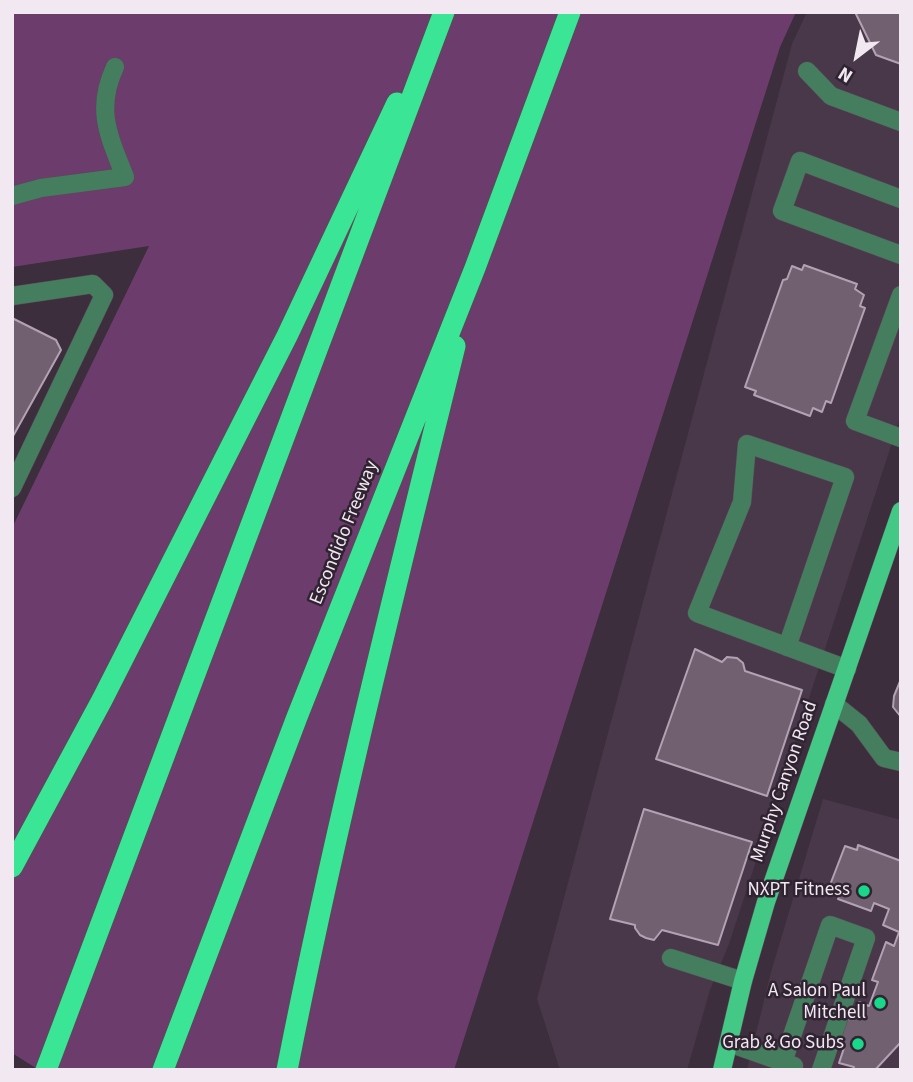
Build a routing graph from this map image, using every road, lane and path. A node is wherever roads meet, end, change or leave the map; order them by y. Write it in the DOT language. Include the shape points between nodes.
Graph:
graph roads {
  1 [pos="442,12"];
  2 [pos="569,12"];
  3 [pos="115,67"];
  4 [pos="807,71"];
  5 [pos="901,122"];
  6 [pos="12,196"];
  7 [pos="901,199"];
  8 [pos="901,255"];
  9 [pos="475,268"];
  10 [pos="901,295"];
  11 [pos="12,296"];
  12 [pos="901,438"];
  13 [pos="13,484"];
  14 [pos="901,511"];
  15 [pos="788,647"];
  16 [pos="847,669"];
  17 [pos="834,704"];
  18 [pos="901,762"];
  19 [pos="12,867"];
  20 [pos="671,958"];
  21 [pos="743,981"];
  22 [pos="729,1043"];
  23 [pos="794,1067"];
  24 [pos="46,1070"];
  25 [pos="163,1070"];
  26 [pos="287,1070"];
  27 [pos="722,1070"];
  28 [pos="821,1070"];
  1 -- 19 [label="highway" via="286,336"];
  1 -- 24 [label="highway"];
  2 -- 9 [label="highway, Escondido Freeway"];
  3 -- 6 [label="lane" via="107,83 104,114 125,177"];
  4 -- 5 [label="lane" via="831,96"];
  7 -- 8 [label="lane" via="800,161 782,211"];
  9 -- 25 [label="highway, Escondido Freeway"];
  9 -- 26 [label="highway" via="368,700"];
  10 -- 12 [label="lane" via="855,421"];
  11 -- 13 [label="lane" via="93,284 104,295"];
  14 -- 16 [label="main road, Murphy Canyon Road"];
  15 -- 15 [label="lane" via="697,613 742,502 747,444 845,477"];
  15 -- 16 [label="lane"];
  16 -- 17 [label="main road, Murphy Canyon Road"];
  17 -- 18 [label="lane" via="859,724 884,758"];
  17 -- 21 [label="main road, Murphy Canyon Road"];
  20 -- 21 [label="lane"];
  21 -- 22 [label="main road, Murphy Canyon Road"];
  22 -- 23 [label="lane"];
  22 -- 27 [label="main road, Murphy Canyon Road"];
  23 -- 28 [label="lane" via="830,925 866,938"];
}
